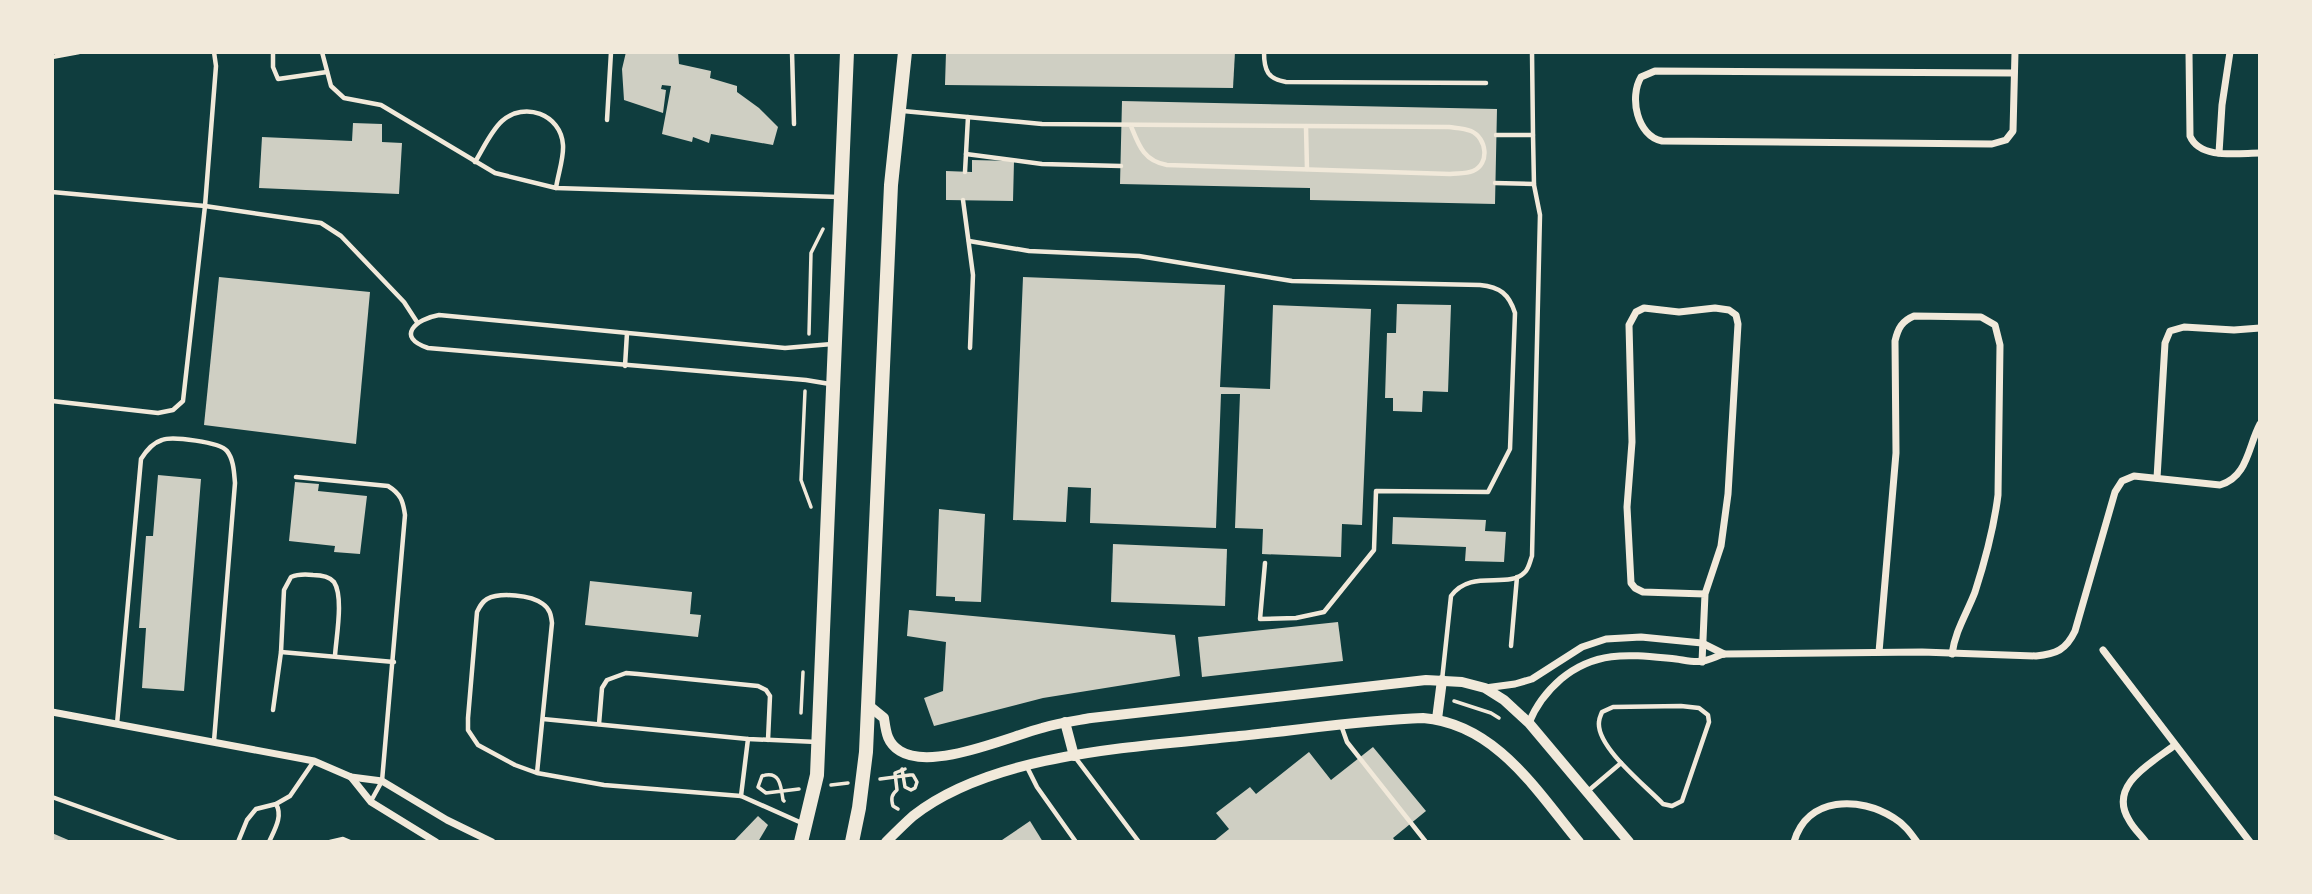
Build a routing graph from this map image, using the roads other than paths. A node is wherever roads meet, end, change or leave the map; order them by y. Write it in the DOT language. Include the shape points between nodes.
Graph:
graph roads {
  1 [pos="79,52"];
  2 [pos="214,52"];
  3 [pos="274,52"];
  4 [pos="322,52"];
  5 [pos="611,52"];
  6 [pos="792,52"];
  7 [pos="847,52"];
  8 [pos="905,52"];
  9 [pos="1264,52"];
  10 [pos="1532,52"];
  11 [pos="2015,52"];
  12 [pos="2189,52"];
  13 [pos="2230,52"];
  14 [pos="52,57"];
  15 [pos="327,72"];
  16 [pos="2014,73"];
  17 [pos="1486,83"];
  18 [pos="898,111"];
  19 [pos="968,117"];
  20 [pos="607,120"];
  21 [pos="794,124"];
  22 [pos="1131,126"];
  23 [pos="1306,127"];
  24 [pos="1496,135"];
  25 [pos="1534,135"];
  26 [pos="2219,153"];
  27 [pos="2259,153"];
  28 [pos="965,154"];
  29 [pos="475,162"];
  30 [pos="1121,166"];
  31 [pos="1307,169"];
  32 [pos="965,172"];
  33 [pos="1495,183"];
  34 [pos="1534,184"];
  35 [pos="556,188"];
  36 [pos="52,192"];
  37 [pos="834,197"];
  38 [pos="963,200"];
  39 [pos="205,205"];
  40 [pos="969,241"];
  41 [pos="417,322"];
  42 [pos="2259,328"];
  43 [pos="627,333"];
  44 [pos="833,344"];
  45 [pos="970,348"];
  46 [pos="625,366"];
  47 [pos="832,384"];
  48 [pos="52,401"];
  49 [pos="2259,424"];
  50 [pos="296,477"];
  51 [pos="2157,478"];
  52 [pos="1265,563"];
  53 [pos="1517,577"];
  54 [pos="1705,594"];
  55 [pos="1702,643"];
  56 [pos="1511,646"];
  57 [pos="2103,650"];
  58 [pos="281,652"];
  59 [pos="1879,652"];
  60 [pos="1724,654"];
  61 [pos="1952,654"];
  62 [pos="335,656"];
  63 [pos="394,662"];
  64 [pos="1702,662"];
  65 [pos="1442,680"];
  66 [pos="1485,688"];
  67 [pos="868,705"];
  68 [pos="273,710"];
  69 [pos="52,712"];
  70 [pos="543,719"];
  71 [pos="1437,719"];
  72 [pos="1065,722"];
  73 [pos="1529,723"];
  74 [pos="117,724"];
  75 [pos="599,724"];
  76 [pos="1341,725"];
  77 [pos="748,739"];
  78 [pos="768,740"];
  79 [pos="214,741"];
  80 [pos="818,742"];
  81 [pos="2175,745"];
  82 [pos="1074,756"];
  83 [pos="314,761"];
  84 [pos="1621,763"];
  85 [pos="1027,767"];
  86 [pos="537,773"];
  87 [pos="351,777"];
  88 [pos="382,781"];
  89 [pos="1588,791"];
  90 [pos="741,796"];
  91 [pos="52,797"];
  92 [pos="371,802"];
  93 [pos="276,803"];
  94 [pos="806,825"];
  95 [pos="177,842"];
  96 [pos="238,842"];
  97 [pos="270,842"];
  98 [pos="330,842"];
  99 [pos="350,842"];
  100 [pos="436,842"];
  101 [pos="492,842"];
  102 [pos="801,842"];
  103 [pos="852,842"];
  104 [pos="886,842"];
  105 [pos="1076,842"];
  106 [pos="1139,842"];
  107 [pos="1426,842"];
  108 [pos="1579,842"];
  109 [pos="1629,842"];
  110 [pos="1794,842"];
  111 [pos="1917,842"];
  112 [pos="2146,842"];
  113 [pos="2250,842"];
  1 -- 14 [label="lane"];
  2 -- 39 [label="lane"];
  3 -- 15 [label="lane" via="278,79"];
  4 -- 15 [label="lane"];
  5 -- 20 [label="lane"];
  6 -- 21 [label="lane"];
  7 -- 37 [label="main road"];
  8 -- 18 [label="main road"];
  9 -- 17 [label="lane" via="1266,72 1286,82"];
  10 -- 25 [label="lane"];
  11 -- 16 [label="street"];
  12 -- 26 [label="street" via="2190,136 2199,147"];
  13 -- 26 [label="street"];
  15 -- 29 [label="lane" via="331,86 344,98 381,105"];
  16 -- 16 [label="street" via="2013,131 2006,140 1992,144 1662,141 1649,137 1640,127 1635,91 1641,77 1655,71"];
  18 -- 19 [label="lane"];
  18 -- 67 [label="main road"];
  19 -- 22 [label="lane"];
  19 -- 28 [label="lane"];
  22 -- 23 [label="lane"];
  22 -- 31 [label="lane" via="1146,156 1161,164"];
  23 -- 31 [label="lane"];
  23 -- 31 [label="lane" via="1462,128 1477,135 1485,148 1482,162 1463,173"];
  24 -- 25 [label="lane"];
  25 -- 34 [label="lane"];
  26 -- 27 [label="street"];
  28 -- 30 [label="lane" via="1042,164"];
  28 -- 32 [label="lane"];
  29 -- 35 [label="lane" via="495,173"];
  29 -- 35 [label="lane" via="503,119 521,111 541,114 556,125 563,143"];
  33 -- 34 [label="lane"];
  34 -- 53 [label="lane" via="1540,215 1532,556 1526,571"];
  35 -- 37 [label="lane"];
  36 -- 39 [label="lane"];
  37 -- 44 [label="main road"];
  38 -- 40 [label="lane"];
  39 -- 41 [label="lane" via="310,220 330,228 404,302"];
  39 -- 48 [label="lane" via="183,401 167,412 158,412"];
  40 -- 45 [label="lane" via="973,275"];
  40 -- 52 [label="lane" via="1029,251 1139,256 1292,281 1480,285 1502,290 1515,313 1510,449 1488,492 1376,491 1374,550 1324,612 1260,619"];
  41 -- 43 [label="lane" via="439,315"];
  41 -- 46 [label="lane" via="413,340 428,348"];
  42 -- 51 [label="street" via="2184,327 2170,331 2165,343"];
  43 -- 44 [label="lane" via="771,347"];
  43 -- 46 [label="lane"];
  44 -- 47 [label="main road"];
  46 -- 47 [label="lane"];
  47 -- 80 [label="main road"];
  49 -- 51 [label="street" via="2243,467 2230,482 2220,485"];
  50 -- 63 [label="lane" via="388,486 403,500"];
  51 -- 61 [label="street" via="2129,477 2118,486 2075,631 2064,649 2036,656"];
  53 -- 56 [label="lane"];
  53 -- 65 [label="lane" via="1470,582 1451,596"];
  54 -- 54 [label="street" via="1721,546 1728,494 1738,324 1729,310 1644,308 1629,325 1631,583 1643,592"];
  54 -- 55 [label="street"];
  55 -- 60 [label="street"];
  55 -- 64 [label="street"];
  55 -- 66 [label="street" via="1606,639 1582,647 1532,679"];
  57 -- 81 [label="street"];
  58 -- 62 [label="lane"];
  58 -- 62 [label="lane" via="284,590 290,577 321,575 335,584 339,602"];
  58 -- 68 [label="lane"];
  59 -- 60 [label="street"];
  59 -- 61 [label="street"];
  59 -- 61 [label="street" via="1896,453 1898,330 1904,320 1914,316 1982,317 1995,325 2000,345 1998,495 1974,593 1955,635"];
  60 -- 64 [label="street"];
  62 -- 63 [label="lane"];
  63 -- 88 [label="lane"];
  64 -- 73 [label="street" via="1625,656 1587,661 1544,696"];
  65 -- 66 [label="street"];
  65 -- 71 [label="street"];
  65 -- 72 [label="street"];
  66 -- 73 [label="street"];
  67 -- 72 [label="street" via="884,718 891,744 915,757 961,752"];
  67 -- 103 [label="main road"];
  69 -- 74 [label="street"];
  70 -- 75 [label="lane"];
  70 -- 86 [label="lane"];
  70 -- 86 [label="lane" via="551,614 530,598 487,599 477,612 468,730 478,745"];
  71 -- 76 [label="street"];
  71 -- 108 [label="street" via="1464,728 1507,755"];
  72 -- 82 [label="street"];
  73 -- 89 [label="street"];
  74 -- 79 [label="street"];
  74 -- 79 [label="lane" via="141,458 163,439 220,445 232,461 235,483"];
  75 -- 77 [label="lane"];
  75 -- 78 [label="lane" via="607,680 626,673 651,675 766,690 770,696"];
  76 -- 82 [label="street"];
  76 -- 107 [label="lane" via="1347,742"];
  77 -- 78 [label="lane"];
  77 -- 90 [label="lane"];
  78 -- 80 [label="lane"];
  79 -- 83 [label="street"];
  80 -- 94 [label="main road" via="817,775"];
  81 -- 112 [label="street" via="2130,780 2125,790 2127,819"];
  81 -- 113 [label="street"];
  82 -- 85 [label="street"];
  82 -- 106 [label="lane"];
  83 -- 87 [label="street"];
  83 -- 93 [label="lane" via="290,796"];
  84 -- 84 [label="lane" via="1663,804 1682,801 1709,715 1699,708 1681,706 1613,707 1602,712 1598,722 1601,736"];
  84 -- 89 [label="lane"];
  85 -- 104 [label="street" via="948,794"];
  85 -- 105 [label="lane"];
  86 -- 90 [label="lane" via="604,785"];
  87 -- 88 [label="street"];
  87 -- 92 [label="street"];
  88 -- 92 [label="lane"];
  88 -- 101 [label="street"];
  89 -- 109 [label="street"];
  90 -- 94 [label="lane"];
  91 -- 95 [label="lane"];
  92 -- 100 [label="street"];
  93 -- 96 [label="lane" via="256,809"];
  93 -- 97 [label="lane" via="279,819"];
  94 -- 102 [label="main road"];
  98 -- 99 [label="lane"];
  110 -- 111 [label="street" via="1809,815 1828,805 1845,804 1889,815"];
}
